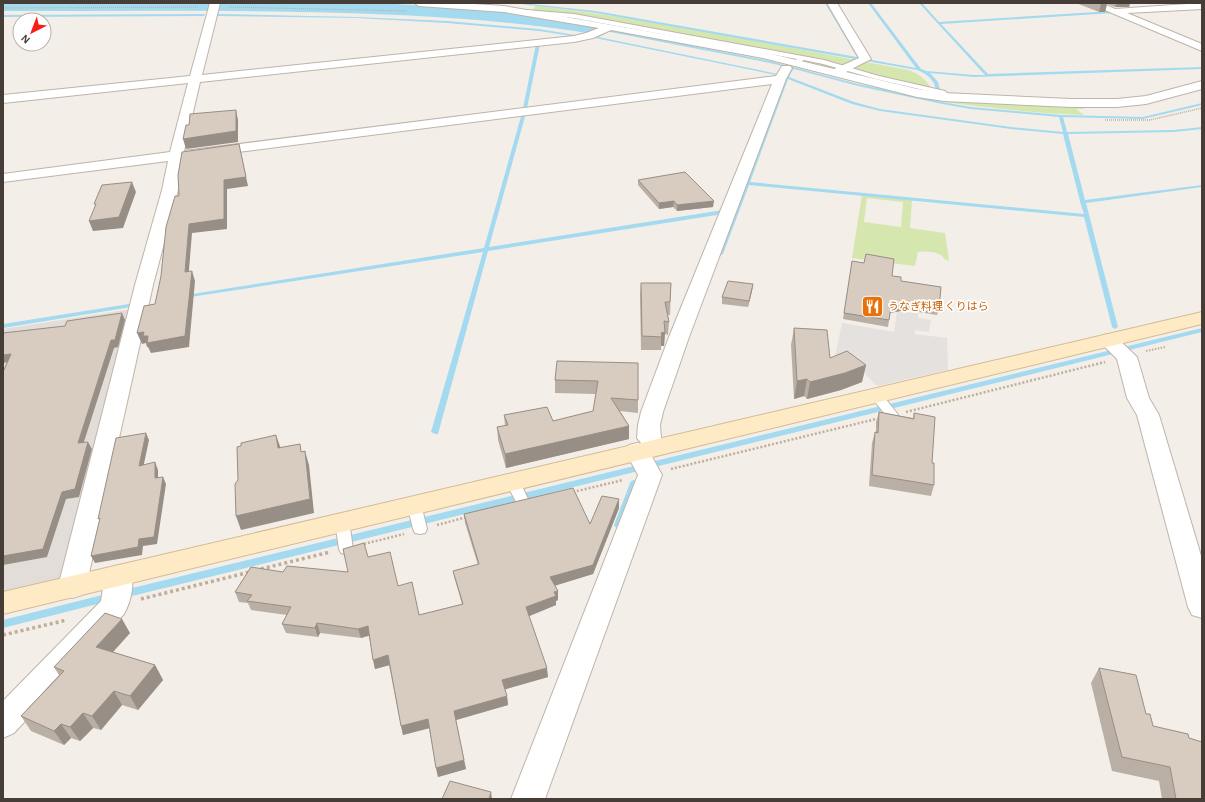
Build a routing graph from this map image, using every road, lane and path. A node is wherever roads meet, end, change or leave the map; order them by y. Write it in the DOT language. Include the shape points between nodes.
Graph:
graph roads {
  1 [pos="419,3"];
  2 [pos="832,3"];
  3 [pos="1092,3"];
  4 [pos="442,4"];
  5 [pos="214,5"];
  6 [pos="1202,6"];
  7 [pos="530,7"];
  8 [pos="3,8"];
  9 [pos="1113,11"];
  10 [pos="604,29"];
  11 [pos="1202,48"];
  12 [pos="791,66"];
  13 [pos="846,68"];
  14 [pos="834,73"];
  15 [pos="195,79"];
  16 [pos="1202,85"];
  17 [pos="948,97"];
  18 [pos="3,99"];
  19 [pos="176,156"];
  20 [pos="3,178"];
  21 [pos="1202,318"];
  22 [pos="1116,346"];
  23 [pos="645,457"];
  24 [pos="343,526"];
  25 [pos="345,547"];
  26 [pos="72,587"];
  27 [pos="117,587"];
  28 [pos="3,603"];
  29 [pos="1202,607"];
  30 [pos="73,618"];
  31 [pos="3,635"];
  32 [pos="3,723"];
  33 [pos="528,799"];
  1 -- 4 [label="street"];
  2 -- 13 [label="street" via="864,60"];
  3 -- 9 [label="street"];
  4 -- 7 [label="street" via="504,9"];
  5 -- 8 [label="path"];
  5 -- 15 [label="street"];
  6 -- 9 [label="street"];
  7 -- 10 [label="street"];
  7 -- 12 [label="lane"];
  9 -- 11 [label="street"];
  10 -- 12 [label="street"];
  10 -- 15 [label="street" via="586,37"];
  12 -- 13 [label="lane"];
  12 -- 14 [label="street"];
  12 -- 19 [label="street" via="524,111"];
  12 -- 23 [label="street" via="678,337 652,412 650,438"];
  13 -- 14 [label="street"];
  13 -- 17 [label="lane" via="943,92"];
  14 -- 17 [label="street" via="917,93"];
  15 -- 18 [label="street"];
  15 -- 19 [label="street"];
  16 -- 17 [label="street" via="1152,98 1117,103"];
  19 -- 20 [label="street"];
  19 -- 26 [label="street" via="170,190 144,285"];
  21 -- 22 [label="street"];
  22 -- 23 [label="street" via="885,406"];
  22 -- 29 [label="street" via="1129,362 1138,398 1148,415"];
  23 -- 24 [label="street" via="417,518"];
  23 -- 33 [label="street" via="650,475"];
  24 -- 25 [label="lane"];
  24 -- 27 [label="street"];
  26 -- 27 [label="street"];
  26 -- 28 [label="street"];
  27 -- 32 [label="street" via="114,606"];
  30 -- 31 [label="path"];
}
